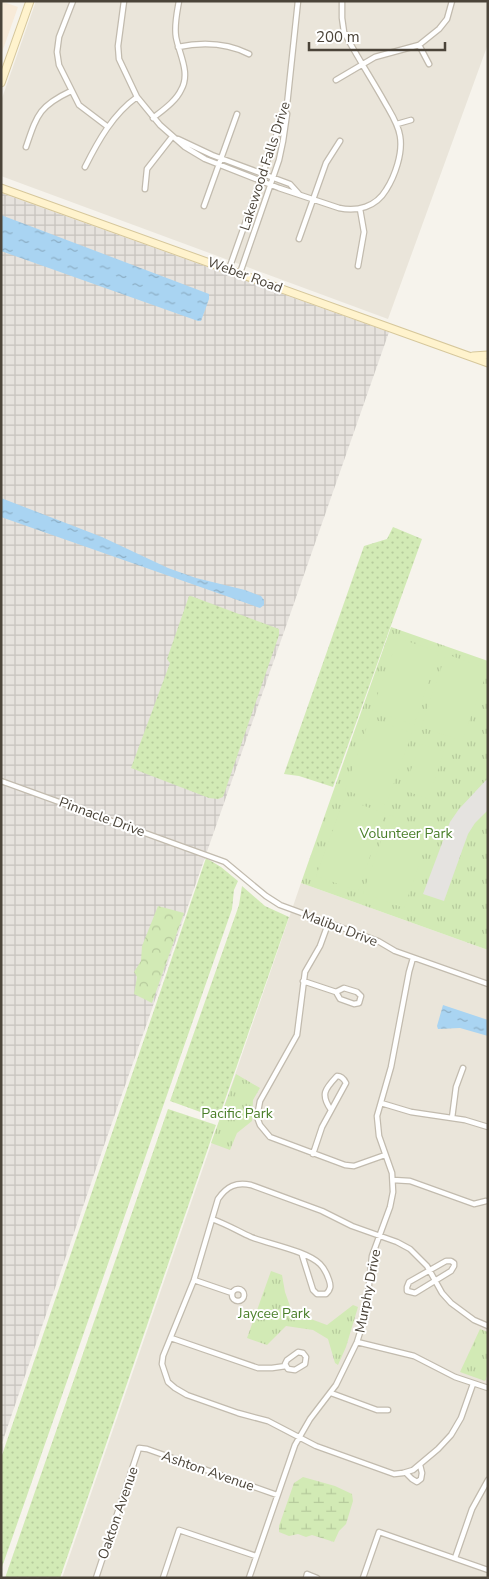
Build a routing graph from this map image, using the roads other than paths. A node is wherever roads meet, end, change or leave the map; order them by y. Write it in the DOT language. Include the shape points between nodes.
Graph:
graph roads {
  1 [pos="30,1"];
  2 [pos="73,1"];
  3 [pos="124,1"];
  4 [pos="179,1"];
  5 [pos="298,1"];
  6 [pos="342,1"];
  7 [pos="452,1"];
  8 [pos="419,44"];
  9 [pos="178,48"];
  10 [pos="249,54"];
  11 [pos="363,64"];
  12 [pos="429,64"];
  13 [pos="336,80"];
  14 [pos="1,83"];
  15 [pos="71,91"];
  16 [pos="137,97"];
  17 [pos="287,105"];
  18 [pos="236,114"];
  19 [pos="154,118"];
  20 [pos="410,120"];
  21 [pos="397,124"];
  22 [pos="108,127"];
  23 [pos="173,137"];
  24 [pos="340,141"];
  25 [pos="26,147"];
  26 [pos="221,158"];
  27 [pos="218,165"];
  28 [pos="85,167"];
  29 [pos="264,174"];
  30 [pos="273,177"];
  31 [pos="261,181"];
  32 [pos="271,184"];
  33 [pos="1,188"];
  34 [pos="145,189"];
  35 [pos="300,195"];
  36 [pos="313,199"];
  37 [pos="204,206"];
  38 [pos="360,209"];
  39 [pos="299,239"];
  40 [pos="358,266"];
  41 [pos="229,269"];
  42 [pos="240,273"];
  43 [pos="488,355"];
  44 [pos="470,356"];
  45 [pos="488,363"];
  46 [pos="1,781"];
  47 [pos="203,853"];
  48 [pos="328,924"];
  49 [pos="413,958"];
  50 [pos="303,981"];
  51 [pos="488,984"];
  52 [pos="336,992"];
  53 [pos="464,1068"];
  54 [pos="381,1103"];
  55 [pos="331,1110"];
  56 [pos="452,1118"];
  57 [pos="488,1127"];
  58 [pos="313,1154"];
  59 [pos="385,1155"];
  60 [pos="393,1180"];
  61 [pos="486,1201"];
  62 [pos="212,1219"];
  63 [pos="380,1236"];
  64 [pos="302,1255"];
  65 [pos="430,1270"];
  66 [pos="194,1280"];
  67 [pos="435,1281"];
  68 [pos="232,1293"];
  69 [pos="488,1326"];
  70 [pos="171,1338"];
  71 [pos="357,1342"];
  72 [pos="286,1366"];
  73 [pos="473,1384"];
  74 [pos="488,1388"];
  75 [pos="331,1393"];
  76 [pos="388,1410"];
  77 [pos="299,1437"];
  78 [pos="139,1448"];
  79 [pos="420,1465"];
  80 [pos="406,1473"];
  81 [pos="488,1480"];
  82 [pos="277,1496"];
  83 [pos="256,1556"];
  84 [pos="455,1558"];
  85 [pos="488,1570"];
  86 [pos="96,1578"];
  87 [pos="162,1578"];
  88 [pos="250,1578"];
  89 [pos="306,1578"];
  90 [pos="317,1578"];
  91 [pos="363,1578"];
  1 -- 14 [label="main road"];
  2 -- 15 [label="street" via="57,52 59,65"];
  3 -- 16 [label="street" via="118,52 121,66"];
  4 -- 9 [label="street" via="175,29"];
  5 -- 17 [label="street, Lakewood Falls Drive"];
  6 -- 11 [label="street" via="344,32"];
  7 -- 8 [label="street" via="447,19"];
  8 -- 11 [label="street"];
  8 -- 12 [label="street"];
  9 -- 10 [label="street" via="214,44 238,48"];
  9 -- 19 [label="street" via="185,74 183,87"];
  11 -- 13 [label="street"];
  11 -- 21 [label="street"];
  15 -- 22 [label="street" via="79,105"];
  15 -- 25 [label="street" via="51,101 42,110"];
  16 -- 19 [label="street"];
  16 -- 22 [label="street"];
  17 -- 29 [label="street, Lakewood Falls Drive"];
  17 -- 30 [label="street" via="283,141"];
  18 -- 26 [label="street"];
  19 -- 23 [label="street"];
  20 -- 21 [label="street"];
  21 -- 38 [label="street" via="401,148 389,185 381,197"];
  22 -- 28 [label="street"];
  23 -- 26 [label="street"];
  23 -- 27 [label="street" via="193,153"];
  23 -- 34 [label="street" via="147,169"];
  24 -- 36 [label="street" via="326,163"];
  26 -- 27 [label="street"];
  26 -- 29 [label="street"];
  27 -- 31 [label="street"];
  27 -- 37 [label="street"];
  29 -- 30 [label="street"];
  29 -- 31 [label="street, Lakewood Falls Drive"];
  30 -- 32 [label="street"];
  30 -- 35 [label="street" via="290,184"];
  31 -- 32 [label="street"];
  31 -- 41 [label="street, Lakewood Falls Drive"];
  32 -- 35 [label="street"];
  32 -- 42 [label="street"];
  33 -- 41 [label="main road, Weber Road"];
  35 -- 36 [label="street"];
  36 -- 38 [label="street" via="339,208"];
  36 -- 39 [label="street"];
  38 -- 40 [label="street" via="364,232"];
  41 -- 42 [label="main road, Weber Road"];
  42 -- 44 [label="main road, Weber Road"];
  43 -- 44 [label="main road"];
  44 -- 45 [label="main road, Weber Road"];
  46 -- 47 [label="street, Pinnacle Drive"];
  47 -- 48 [label="street, Malibu Drive" via="225,862 280,905"];
  48 -- 49 [label="street, Malibu Drive" via="378,941"];
  48 -- 50 [label="street"];
  49 -- 51 [label="street, Malibu Drive"];
  49 -- 54 [label="street, Murphy Drive"];
  50 -- 52 [label="street"];
  50 -- 58 [label="street" via="297,1035 260,1101 258,1116 260,1125 270,1138"];
  52 -- 52 [label="street" via="340,999 359,1003 361,996 357,992 344,988"];
  53 -- 56 [label="street" via="454,1092"];
  54 -- 56 [label="street" via="411,1112"];
  54 -- 59 [label="street, Murphy Drive" via="377,1126"];
  55 -- 55 [label="street" via="346,1083 340,1076 324,1094"];
  55 -- 58 [label="street"];
  56 -- 57 [label="street"];
  58 -- 59 [label="street" via="354,1166"];
  59 -- 60 [label="street, Murphy Drive"];
  60 -- 61 [label="street" via="410,1181 474,1204"];
  60 -- 63 [label="street, Murphy Drive" via="392,1202"];
  62 -- 63 [label="street" via="224,1190 242,1183 322,1211"];
  62 -- 64 [label="street"];
  62 -- 66 [label="street"];
  63 -- 65 [label="street" via="410,1249"];
  63 -- 71 [label="street, Murphy Drive" via="372,1256 367,1304"];
  64 -- 64 [label="street" via="319,1263 327,1272 331,1286 326,1294 320,1295 313,1290"];
  65 -- 67 [label="street"];
  65 -- 67 [label="street" via="446,1261 454,1263 451,1271"];
  65 -- 67 [label="street" via="409,1282 407,1291 415,1293"];
  66 -- 68 [label="street"];
  66 -- 70 [label="street"];
  67 -- 69 [label="street" via="451,1303"];
  70 -- 72 [label="street" via="258,1368"];
  70 -- 77 [label="street" via="162,1364 168,1382 175,1388 187,1395 268,1421"];
  71 -- 73 [label="street" via="414,1356"];
  71 -- 75 [label="street, Murphy Drive"];
  72 -- 72 [label="street" via="295,1370 305,1364 306,1357 298,1352 287,1360"];
  73 -- 74 [label="street"];
  73 -- 79 [label="street" via="455,1430"];
  75 -- 76 [label="street" via="377,1410"];
  75 -- 77 [label="street, Murphy Drive"];
  77 -- 80 [label="street" via="381,1470"];
  77 -- 82 [label="street, Murphy Drive"];
  78 -- 82 [label="street, Ashton Avenue"];
  78 -- 86 [label="street, Oakton Avenue"];
  79 -- 80 [label="street"];
  79 -- 80 [label="street" via="421,1479 417,1482"];
  81 -- 84 [label="street" via="472,1509"];
  82 -- 83 [label="street, Murphy Drive"];
  83 -- 87 [label="street" via="179,1530"];
  83 -- 88 [label="street, Murphy Drive"];
  84 -- 85 [label="street"];
  84 -- 91 [label="street" via="379,1532"];
  89 -- 90 [label="street" via="306,1574"];
}
